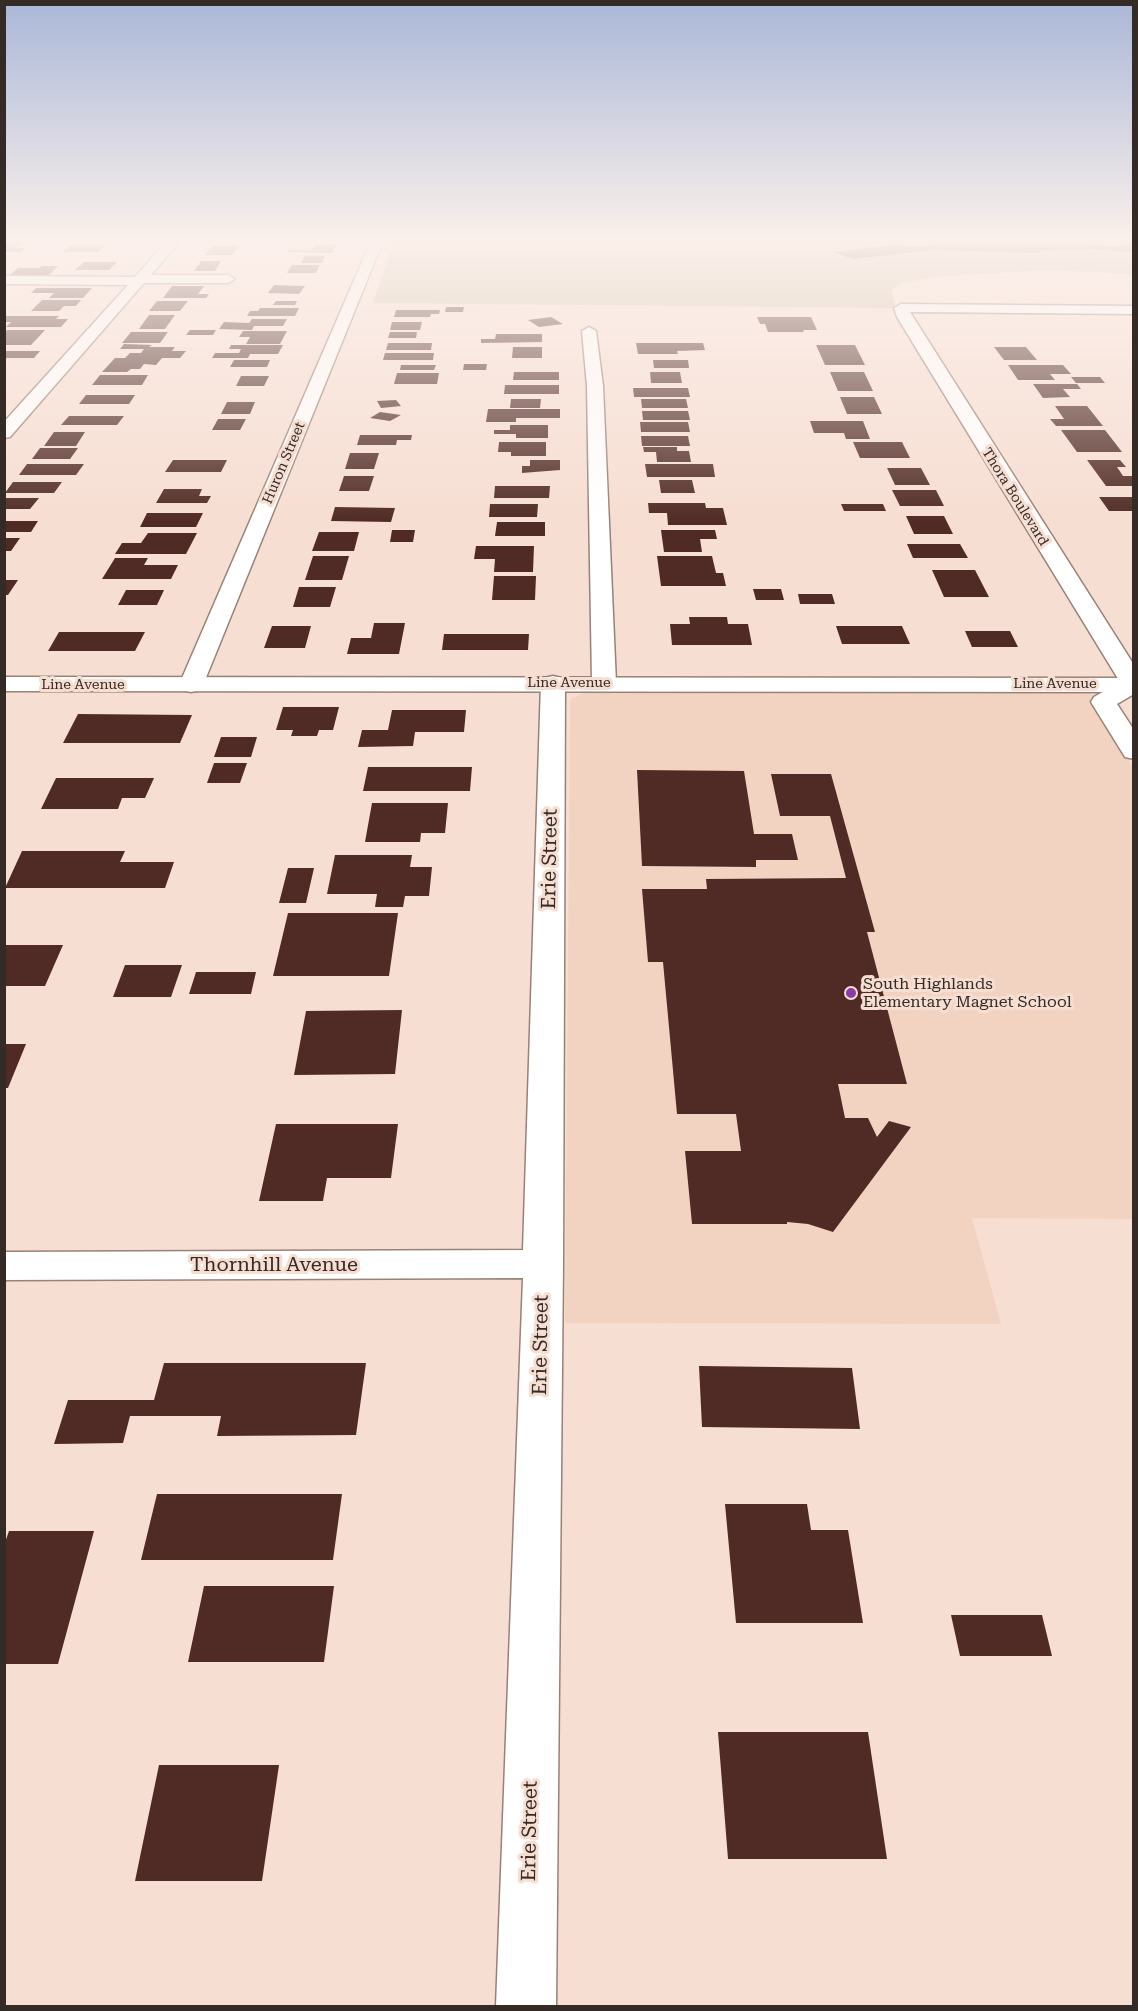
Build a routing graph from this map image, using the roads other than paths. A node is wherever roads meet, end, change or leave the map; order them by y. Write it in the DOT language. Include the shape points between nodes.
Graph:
graph roads {
  1 [pos="91,335"];
  2 [pos="338,335"];
  3 [pos="590,335"];
  4 [pos="915,335"];
  5 [pos="4,433"];
  6 [pos="553,683"];
  7 [pos="604,683"];
  8 [pos="4,684"];
  9 [pos="191,685"];
  10 [pos="1133,685"];
  11 [pos="1134,751"];
  12 [pos="543,1264"];
  13 [pos="4,1266"];
  14 [pos="526,2007"];
  1 -- 5 [label="street"];
  2 -- 9 [label="street, Huron Street"];
  3 -- 7 [label="street" via="595,386"];
  4 -- 10 [label="street, Thora Boulevard"];
  6 -- 7 [label="street, Line Avenue"];
  6 -- 9 [label="street, Line Avenue"];
  6 -- 12 [label="street, Erie Street"];
  7 -- 10 [label="street, Line Avenue"];
  8 -- 9 [label="street, Line Avenue"];
  10 -- 11 [label="street" via="1103,702"];
  12 -- 13 [label="street, Thornhill Avenue"];
  12 -- 14 [label="street, Erie Street"];
}
